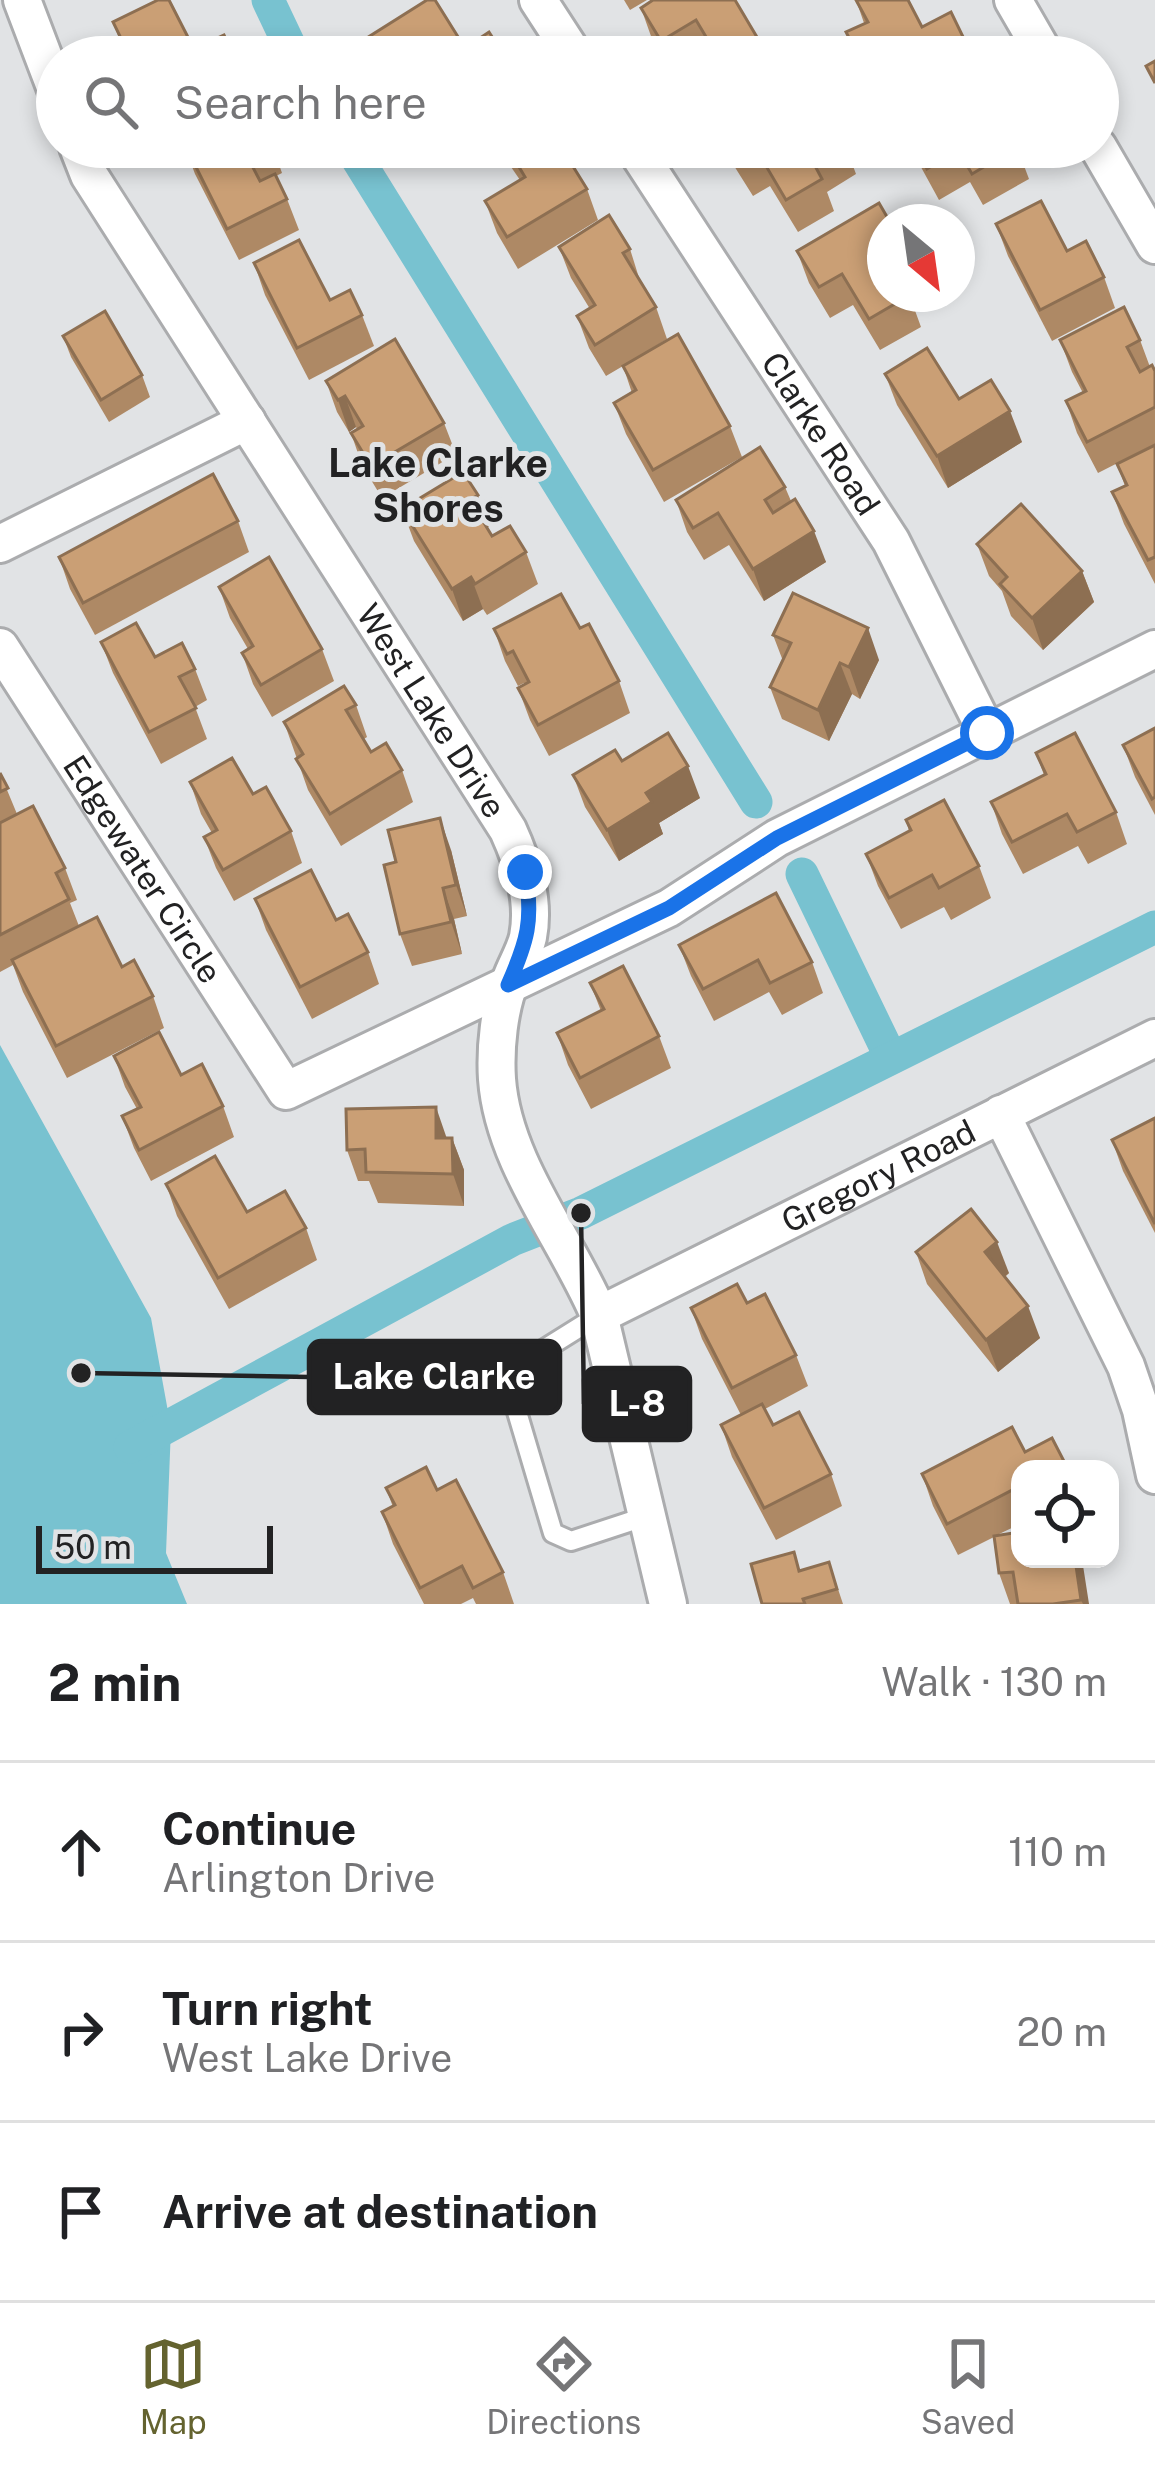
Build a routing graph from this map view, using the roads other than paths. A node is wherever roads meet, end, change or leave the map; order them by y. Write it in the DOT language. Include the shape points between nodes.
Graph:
graph roads {
  1 [pos="22,0"];
  2 [pos="538,0"];
  3 [pos="1013,0"];
  4 [pos="561,36"];
  5 [pos="1034,36"];
  6 [pos="36,37"];
  7 [pos="86,168"];
  8 [pos="648,168"];
  9 [pos="1110,168"];
  10 [pos="1155,245"];
  11 [pos="247,421"];
  12 [pos="0,544"];
  13 [pos="0,647"];
  14 [pos="1155,649"];
  15 [pos="987,733"];
  16 [pos="508,985"];
  17 [pos="1155,1038"];
  18 [pos="1001,1114"];
  19 [pos="599,1315"];
  20 [pos="1155,1475"];
  21 [pos="647,1516"];
  22 [pos="668,1604"];
  1 -- 6 [label="street"];
  2 -- 4 [label="street"];
  3 -- 5 [label="street"];
  7 -- 11 [label="street, West Lake Drive"];
  8 -- 15 [label="street, Clarke Road" via="891,541"];
  9 -- 10 [label="street"];
  11 -- 12 [label="street"];
  11 -- 16 [label="street, West Lake Drive" via="508,830 525,872 530,918"];
  13 -- 16 [label="street, Edgewater Circle" via="286,1091"];
  14 -- 15 [label="street"];
  15 -- 16 [label="street" via="777,838 669,908"];
  16 -- 19 [label="street, West Lake Drive" via="497,1078 506,1123"];
  17 -- 18 [label="street, Gregory Road"];
  18 -- 19 [label="street, Gregory Road"];
  18 -- 20 [label="street" via="1126,1366"];
  19 -- 21 [label="street, West Lake Drive"];
  19 -- 21 [label="lane" via="519,1365 509,1385 553,1533 571,1541"];
  21 -- 22 [label="street, West Lake Drive"];
}
